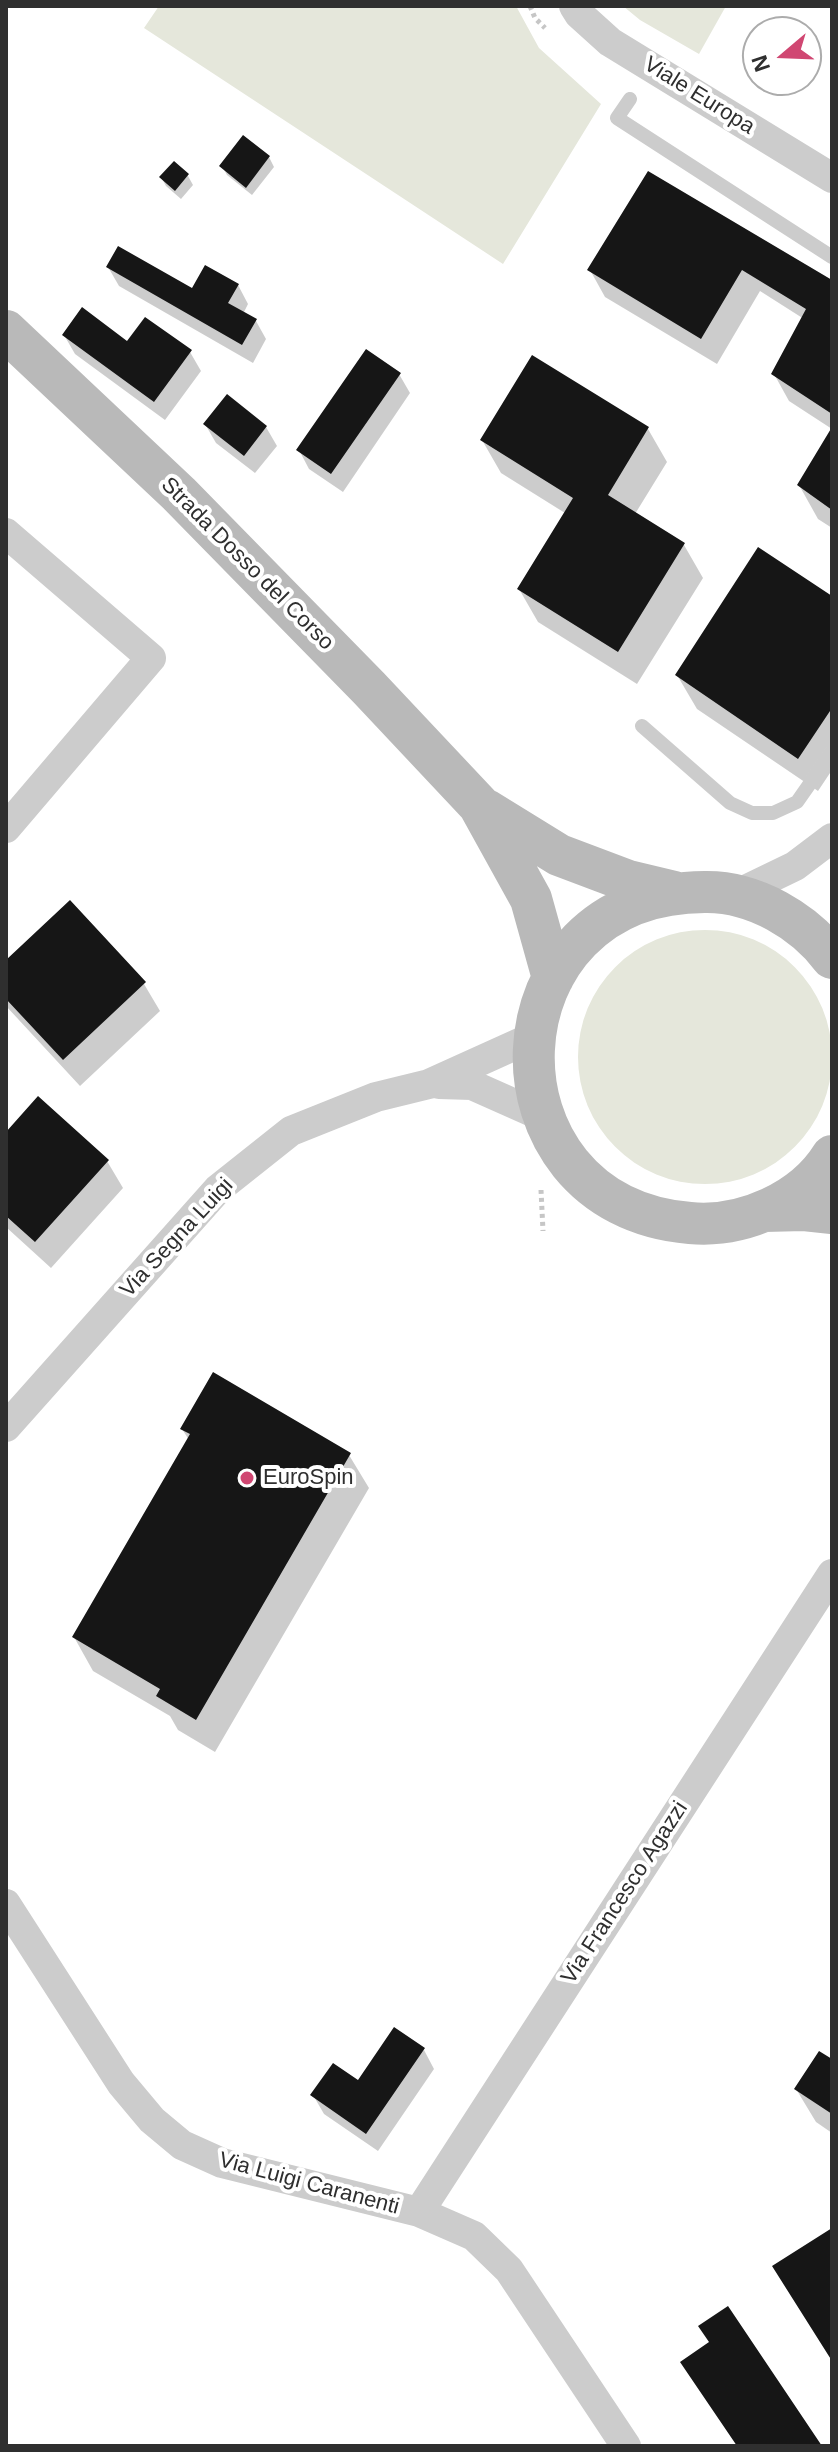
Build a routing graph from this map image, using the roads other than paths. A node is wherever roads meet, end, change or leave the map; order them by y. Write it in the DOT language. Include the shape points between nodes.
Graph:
graph roads {
  1 [pos="574,6"];
  2 [pos="630,99"];
  3 [pos="832,178"];
  4 [pos="832,257"];
  5 [pos="6,331"];
  6 [pos="6,533"];
  7 [pos="642,726"];
  8 [pos="832,752"];
  9 [pos="479,805"];
  10 [pos="6,828"];
  11 [pos="832,838"];
  12 [pos="674,892"];
  13 [pos="735,895"];
  14 [pos="832,958"];
  15 [pos="553,978"];
  16 [pos="533,1037"];
  17 [pos="429,1084"];
  18 [pos="544,1117"];
  19 [pos="832,1156"];
  20 [pos="764,1211"];
  21 [pos="832,1213"];
  22 [pos="6,1427"];
  23 [pos="832,1574"];
  24 [pos="6,1904"];
  25 [pos="419,2212"];
  26 [pos="626,2446"];
  1 -- 3 [label="street, Viale Europa" via="610,42"];
  2 -- 4 [label="lane" via="617,118"];
  5 -- 9 [label="main road, Strada Dosso del Corso" via="199,515"];
  6 -- 10 [label="street" via="151,658"];
  7 -- 8 [label="lane" via="730,803 752,813 773,813 797,802"];
  9 -- 12 [label="main road, Strada Dosso del Corso" via="559,855"];
  9 -- 15 [label="main road, Strada Dosso del Corso" via="531,899"];
  11 -- 13 [label="street" via="795,866"];
  12 -- 13 [label="main road"];
  12 -- 15 [label="main road" via="647,898 597,925"];
  13 -- 14 [label="main road" via="774,909 809,933"];
  15 -- 16 [label="main road"];
  16 -- 17 [label="street, Via Segna Luigi"];
  16 -- 18 [label="main road" via="533,1070"];
  17 -- 18 [label="street, Via Segna Luigi" via="472,1085"];
  17 -- 22 [label="street, Via Segna Luigi" via="376,1097 291,1131 218,1189"];
  18 -- 20 [label="main road" via="580,1174 640,1213 702,1224"];
  19 -- 20 [label="main road" via="794,1194"];
  20 -- 21 [label="main road"];
  23 -- 25 [label="street, Via Francesco Agazzi"];
  24 -- 25 [label="street, Via Luigi Caranenti" via="121,2083 182,2145 222,2163"];
  25 -- 26 [label="street, Via Luigi Caranenti" via="474,2236 509,2270"];
}
